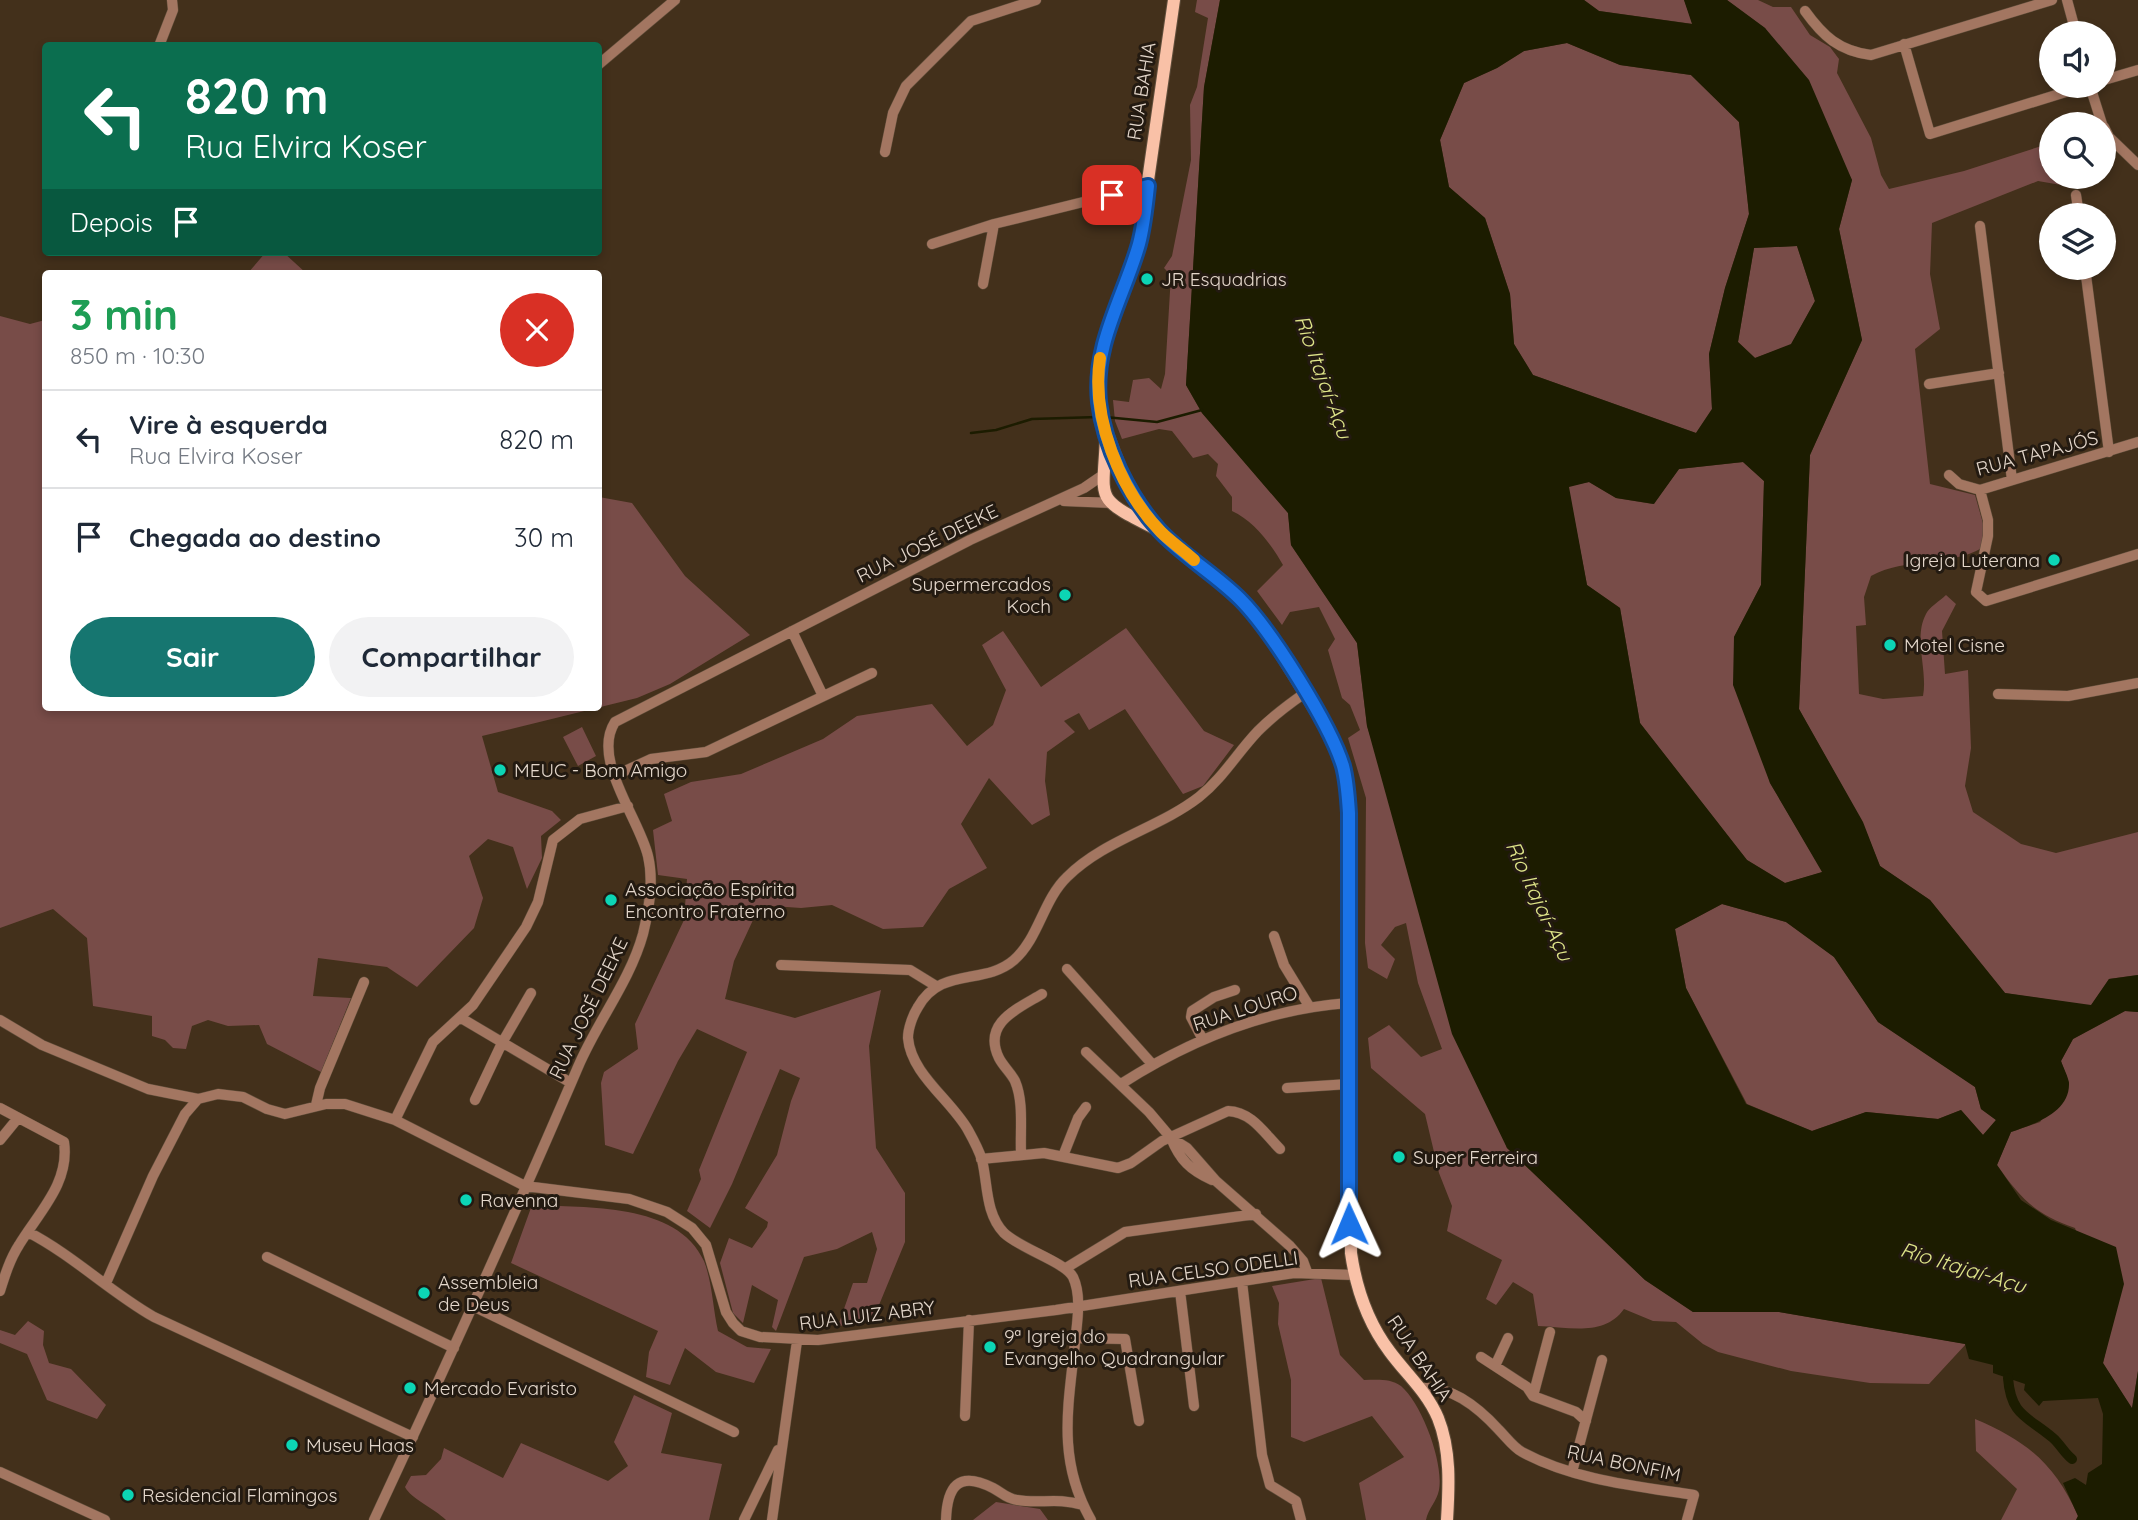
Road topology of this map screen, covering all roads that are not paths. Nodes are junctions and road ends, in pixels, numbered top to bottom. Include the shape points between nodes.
1 (172, 0) edge
2 (675, 0) edge
3 (1036, 0) edge
4 (1174, 0) edge
5 (2052, 0) edge
6 (2067, 0) edge
7 (1805, 11) dead end
8 (2073, 21) edge
9 (161, 42) edge
10 (1904, 44) junction
11 (602, 62) edge
12 (2138, 70) edge
13 (2116, 76) edge
14 (2046, 98) edge
15 (2116, 144) edge
16 (884, 152) dead end
17 (2138, 165) edge
18 (1148, 186) junction
19 (2076, 195) dead end
20 (2077, 203) edge
21 (994, 224) junction
22 (1980, 226) dead end
23 (932, 244) dead end
24 (2087, 280) edge
25 (983, 284) dead end
26 (1998, 373) junction
27 (1929, 384) dead end
28 (1104, 426) junction
29 (2138, 442) edge
30 (2109, 452) junction
31 (1121, 470) junction
32 (1102, 475) junction
33 (1948, 475) dead end
34 (2012, 480) junction
35 (1980, 490) junction
36 (1132, 493) junction
37 (1056, 502) junction
38 (1112, 503) junction
39 (1159, 531) junction
40 (2138, 554) edge
41 (792, 631) junction
42 (872, 673) dead end
43 (2138, 682) edge
44 (1305, 693) junction
45 (1998, 694) dead end
46 (823, 696) junction
47 (614, 776) junction
48 (628, 806) junction
49 (1274, 936) dead end
50 (781, 965) dead end
51 (1068, 969) dead end
52 (365, 982) dead end
53 (936, 986) junction
54 (1235, 990) dead end
55 (531, 993) dead end
56 (1042, 994) dead end
57 (1348, 1003) junction
58 (1309, 1006) junction
59 (461, 1018) junction
60 (0, 1020) edge
61 (1202, 1038) junction
62 (502, 1043) junction
63 (1086, 1052) dead end
64 (1152, 1064) junction
65 (571, 1083) junction
66 (1349, 1083) junction
67 (1121, 1084) junction
68 (1287, 1088) dead end
69 (198, 1099) junction
70 (475, 1100) dead end
71 (316, 1105) junction
72 (1086, 1107) dead end
73 (0, 1108) edge
74 (18, 1118) junction
75 (395, 1120) junction
76 (1171, 1138) junction
77 (0, 1140) edge
78 (1280, 1149) dead end
79 (1021, 1153) junction
80 (1063, 1156) junction
81 (981, 1159) junction
82 (525, 1186) junction
83 (1256, 1214) junction
84 (28, 1233) junction
85 (267, 1256) dead end
86 (1066, 1268) junction
87 (1307, 1272) junction
88 (1354, 1275) junction
89 (1242, 1282) junction
90 (106, 1283) junction
91 (0, 1291) edge
92 (1180, 1291) junction
93 (473, 1306) junction
94 (1078, 1306) junction
95 (969, 1320) junction
96 (1550, 1332) dead end
97 (1075, 1338) junction
98 (1508, 1338) dead end
99 (797, 1341) junction
100 (454, 1348) junction
101 (1481, 1357) dead end
102 (1602, 1360) dead end
103 (1495, 1366) junction
104 (1421, 1388) junction
105 (1533, 1396) junction
106 (1194, 1406) dead end
107 (965, 1416) dead end
108 (1139, 1421) dead end
109 (1586, 1421) junction
110 (734, 1432) dead end
111 (413, 1437) junction
112 (783, 1440) junction
113 (0, 1472) edge
114 (1572, 1472) junction
115 (1083, 1505) junction
116 (105, 1520) edge
117 (374, 1520) edge
118 (744, 1520) edge
119 (772, 1520) edge
120 (946, 1520) edge
121 (1091, 1520) edge
122 (1301, 1520) edge
123 (1447, 1520) edge
124 (1687, 1520) edge

1 - 9 street via 173,10
2 - 11 street
3 - 16 street via 971,21 906,86 893,113
4 - 18 main road, RUA BAHIA
5 - 10 street
6 - 8 street
7 - 10 street via 1821,34 1849,52 1871,55
10 - 14 street via 1930,134
12 - 13 street
15 - 17 street
18 - 21 street
18 - 28 main road, RUA BAHIA via 1139,243 1104,341 1099,369
19 - 20 street
21 - 23 street
21 - 25 street
22 - 26 street
24 - 30 street
26 - 27 street
26 - 34 street
28 - 31 main road, RUA BAHIA
28 - 32 main road, RUA BAHIA
29 - 30 street, RUA TAPAJÓS
30 - 34 street, RUA TAPAJÓS
31 - 32 main road
31 - 36 main road, RUA BAHIA
32 - 37 street, RUA JOSÉ DEEKE
32 - 38 main road, RUA BAHIA via 1102,490
33 - 35 street, RUA TAPAJÓS
34 - 35 street, RUA TAPAJÓS
35 - 40 street via 1988,536 1976,592 1986,601
36 - 38 main road via 1128,500
36 - 39 main road, RUA BAHIA
37 - 38 street, RUA JOSÉ DEEKE
37 - 41 street, RUA JOSÉ DEEKE via 970,540
38 - 39 main road, RUA BAHIA
39 - 44 main road, RUA BAHIA via 1241,600 1266,630
41 - 46 street
41 - 47 street, RUA JOSÉ DEEKE via 615,722 608,744
42 - 46 street
43 - 45 street via 2068,696
44 - 53 street via 1260,729 1197,798 1065,878 1023,951 1011,962
44 - 57 main road, RUA BAHIA via 1333,740 1348,790
46 - 47 street via 706,751 650,759
47 - 48 street, RUA JOSÉ DEEKE
48 - 59 street via 580,819 553,840 534,913
48 - 65 street, RUA JOSÉ DEEKE via 648,855 647,916 634,959
49 - 58 street via 1284,965
50 - 53 street via 909,970
51 - 64 street
52 - 71 street
53 - 81 street via 914,1014 908,1039 914,1059 967,1128
54 - 61 street via 1192,1011
55 - 62 street
56 - 79 street via 1006,1016 994,1038 1019,1096
57 - 58 street, RUA LOURO
57 - 66 main road, RUA BAHIA
58 - 61 street, RUA LOURO
59 - 62 street
59 - 75 street via 433,1042
60 - 69 street, RUA LUIZ ABRY via 43,1045 148,1088
61 - 64 street, RUA LOURO
62 - 65 street
62 - 70 street
63 - 67 street
64 - 67 street, RUA LOURO
65 - 82 street, RUA JOSÉ DEEKE
66 - 68 street
66 - 88 main road, RUA BAHIA via 1349,1224
67 - 76 street
69 - 71 street, RUA LUIZ ABRY via 231,1094 285,1114
69 - 90 street via 185,1114 153,1176
71 - 75 street, RUA LUIZ ABRY via 345,1104
72 - 80 street
73 - 74 street
74 - 77 street
74 - 84 street via 64,1142 66,1158 60,1180
75 - 82 street, RUA LUIZ ABRY
76 - 78 street via 1228,1111 1240,1112
76 - 80 street via 1118,1168
76 - 83 street
79 - 80 street
79 - 81 street
81 - 86 street via 989,1202 1002,1230 1035,1255
82 - 93 street, RUA JOSÉ DEEKE
82 - 99 street, RUA LUIZ ABRY via 629,1199 667,1212 692,1228 706,1245 726,1312 741,1331
83 - 86 street via 1125,1232
83 - 87 street via 1290,1246
84 - 90 street
84 - 91 street
85 - 100 street
86 - 94 street via 1073,1277
87 - 88 street, RUA CELSO ODELLI
87 - 89 street, RUA CELSO ODELLI
88 - 104 main road, RUA BAHIA via 1377,1333
89 - 92 street, RUA CELSO ODELLI
89 - 122 street via 1262,1455 1270,1485 1296,1501
90 - 111 street via 155,1317
92 - 94 street, RUA CELSO ODELLI
92 - 106 street
93 - 100 street, RUA JOSÉ DEEKE
93 - 110 street
94 - 95 street, RUA LUIZ ABRY
94 - 97 street
95 - 99 street, RUA LUIZ ABRY
95 - 107 street
96 - 105 street
97 - 108 street via 1125,1339
97 - 115 street via 1069,1466
98 - 103 street
99 - 112 street
100 - 111 street, RUA JOSÉ DEEKE
101 - 103 street
102 - 109 street
103 - 105 street
104 - 114 street, RUA BONFIM via 1433,1387 1465,1399 1519,1451
104 - 123 main road, RUA BAHIA via 1443,1435 1449,1480
105 - 109 street via 1576,1412
109 - 114 street
111 - 117 street, RUA JOSÉ DEEKE
112 - 118 street
112 - 119 street
113 - 116 street
114 - 124 street, RUA BONFIM via 1694,1495
115 - 120 street via 1063,1499 1015,1500 995,1488 958,1483 947,1498
115 - 121 street

